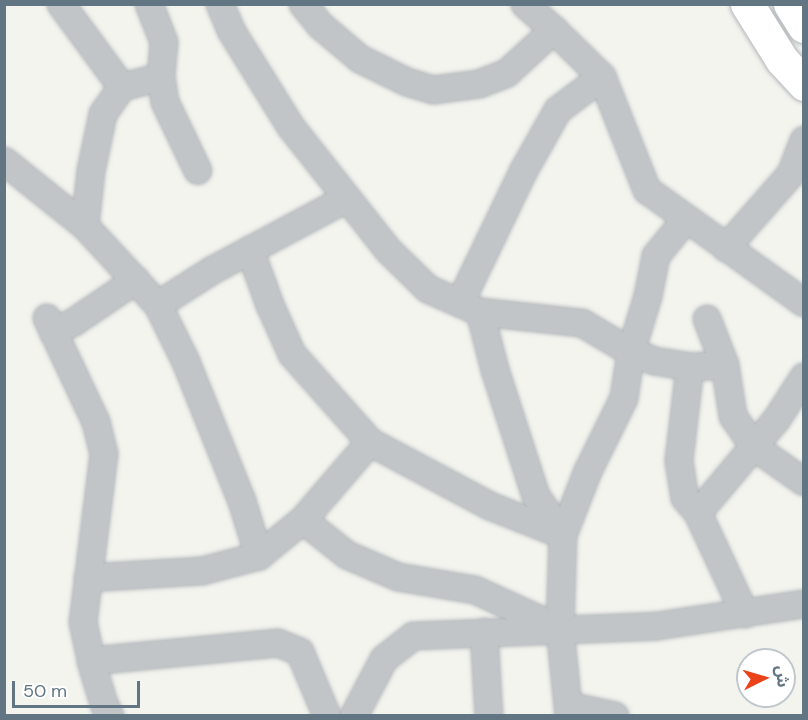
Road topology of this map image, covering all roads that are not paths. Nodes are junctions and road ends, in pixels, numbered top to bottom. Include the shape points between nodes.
1 (61, 4) edge
2 (149, 4) edge
3 (220, 4) edge
4 (303, 4) edge
5 (525, 4) edge
6 (747, 4) edge
7 (790, 4) edge
8 (804, 26) edge
9 (555, 30) junction
10 (161, 77) junction
11 (602, 77) junction
12 (804, 84) edge
13 (122, 87) junction
14 (804, 140) edge
15 (4, 161) edge
16 (198, 171) dead end
17 (346, 199) junction
18 (686, 219) junction
19 (85, 226) junction
20 (726, 248) junction
21 (250, 250) junction
22 (136, 280) junction
23 (804, 303) edge
24 (158, 306) junction
25 (470, 308) junction
26 (706, 319) dead end
27 (631, 352) junction
28 (725, 365) junction
29 (690, 367) junction
30 (804, 377) edge
31 (370, 442) junction
32 (753, 446) junction
33 (804, 482) edge
34 (698, 513) junction
35 (303, 520) junction
36 (563, 535) junction
37 (259, 556) junction
38 (88, 578) junction
39 (804, 604) edge
40 (745, 614) junction
41 (560, 629) junction
42 (484, 632) junction
43 (91, 662) junction
44 (569, 711) edge
45 (110, 716) edge
46 (327, 716) edge
47 (354, 716) edge
48 (489, 716) edge
49 (615, 716) edge

1 - 13 street
2 - 10 street via 164,42
3 - 17 street via 256,74
4 - 9 street via 321,26 360,59 433,90 479,84 507,73
5 - 9 street
6 - 12 main road via 782,60
7 - 8 main road
9 - 11 street
10 - 13 street
10 - 16 street via 165,102
11 - 18 street via 646,190
11 - 25 street via 558,110 523,172
13 - 19 street via 103,114
14 - 20 street via 791,174
15 - 19 street
17 - 21 street
17 - 25 street via 387,250 428,289
18 - 20 street
18 - 27 street via 656,256
19 - 22 street
20 - 23 street
21 - 24 street
21 - 31 street via 292,354
22 - 24 street
22 - 38 street via 74,322 50,325 96,422 104,454
24 - 37 street via 186,362 242,501
25 - 27 street via 582,323
25 - 36 street via 495,370 536,496
26 - 28 street
27 - 29 street via 654,361
27 - 36 street via 624,398 588,471
28 - 29 street
28 - 32 street via 733,416
29 - 34 street via 679,461 685,498
30 - 32 street via 777,419
31 - 35 street
31 - 36 street via 490,506
32 - 33 street
32 - 34 street
34 - 40 street
35 - 37 street
35 - 41 street via 347,555 398,577 475,590
36 - 41 street
37 - 38 street via 202,572
38 - 43 street via 83,622
39 - 40 street
40 - 41 street via 657,626
41 - 42 street
41 - 44 street
42 - 47 street via 413,636 384,659
42 - 48 street
43 - 45 street
43 - 46 street via 278,643 300,652
44 - 49 street

